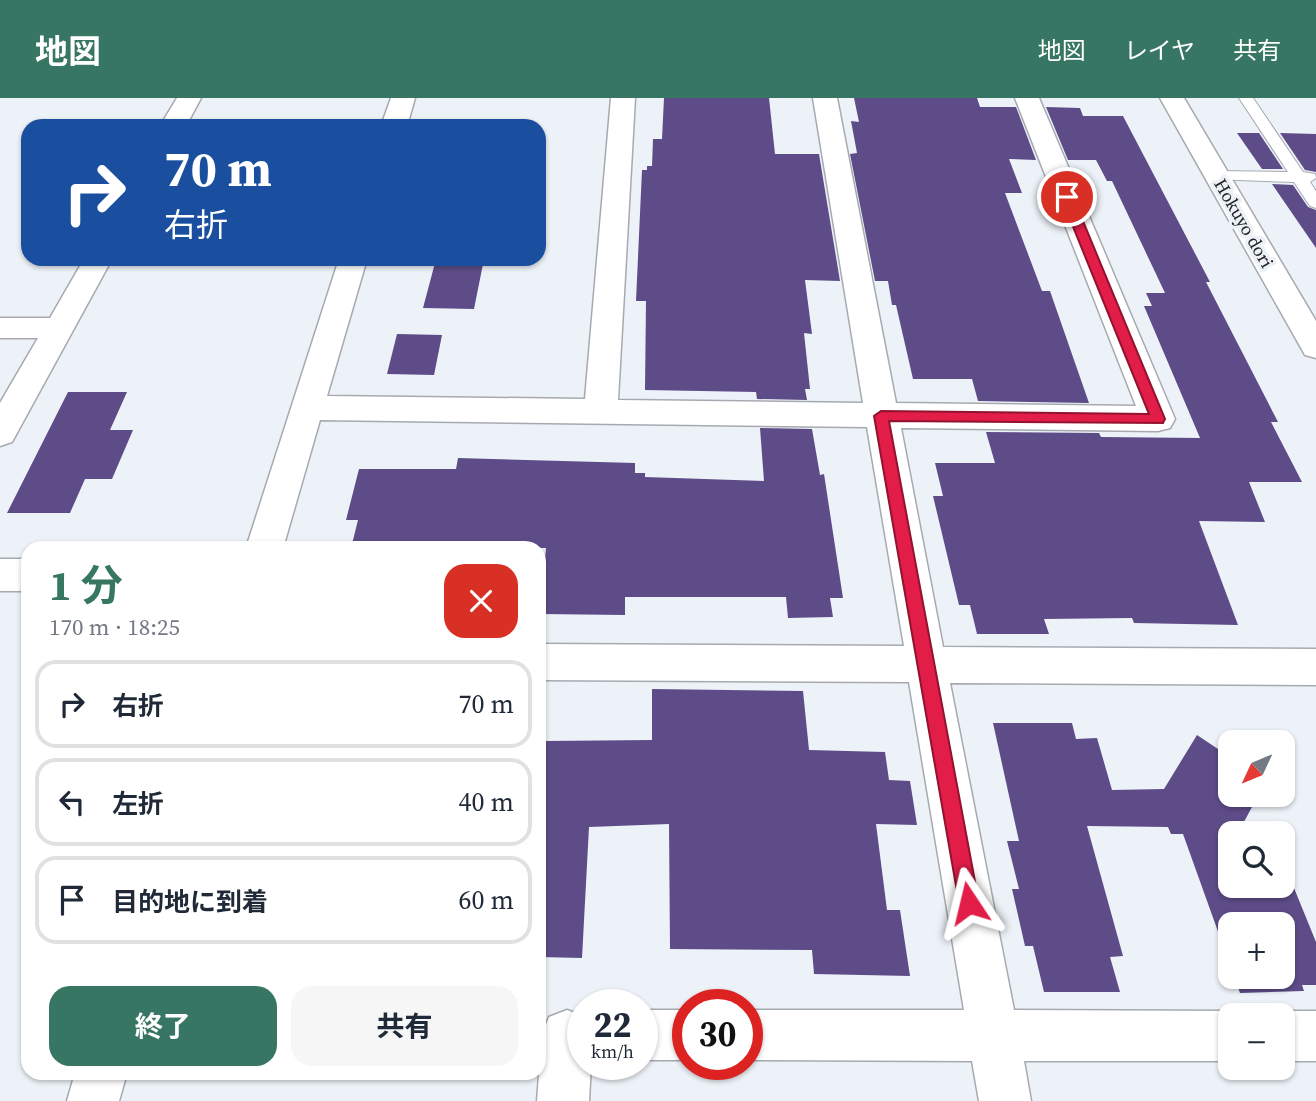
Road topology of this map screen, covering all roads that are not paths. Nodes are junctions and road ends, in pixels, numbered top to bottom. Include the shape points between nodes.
1 (189, 98) edge
2 (403, 98) edge
3 (623, 98) edge
4 (825, 98) edge
5 (1027, 98) edge
6 (1172, 98) edge
7 (1246, 98) edge
8 (177, 119) edge
9 (396, 119) edge
10 (1217, 176) junction
11 (1298, 177) junction
12 (1316, 177) edge
13 (1316, 203) edge
14 (94, 266) edge
15 (351, 266) edge
16 (0, 328) edge
17 (59, 328) junction
18 (1316, 347) edge
19 (307, 408) junction
20 (601, 412) junction
21 (881, 416) junction
22 (0, 433) edge
23 (266, 541) edge
24 (0, 575) edge
25 (21, 575) edge
26 (546, 662) edge
27 (926, 665) junction
28 (1316, 667) edge
29 (563, 1035) edge
30 (763, 1035) edge
31 (993, 1035) junction
32 (1218, 1036) edge
33 (1295, 1036) edge
34 (1316, 1036) edge
35 (99, 1080) edge
36 (93, 1101) edge
37 (563, 1101) edge
38 (1005, 1101) edge

1 - 8 street
2 - 9 street
3 - 20 street
4 - 21 street
5 - 21 street via 1158,419
6 - 10 street, Hokuyo dori
7 - 11 lane
10 - 11 lane
10 - 18 street, Hokuyo dori
11 - 12 lane
11 - 13 lane
14 - 17 street
15 - 19 street
16 - 17 street
17 - 22 street
19 - 20 street
19 - 23 street
20 - 21 street
21 - 27 street
24 - 25 street
26 - 27 street
27 - 28 street
27 - 31 street
29 - 37 street
30 - 31 street
31 - 32 street
31 - 38 street
33 - 34 street
35 - 36 street

